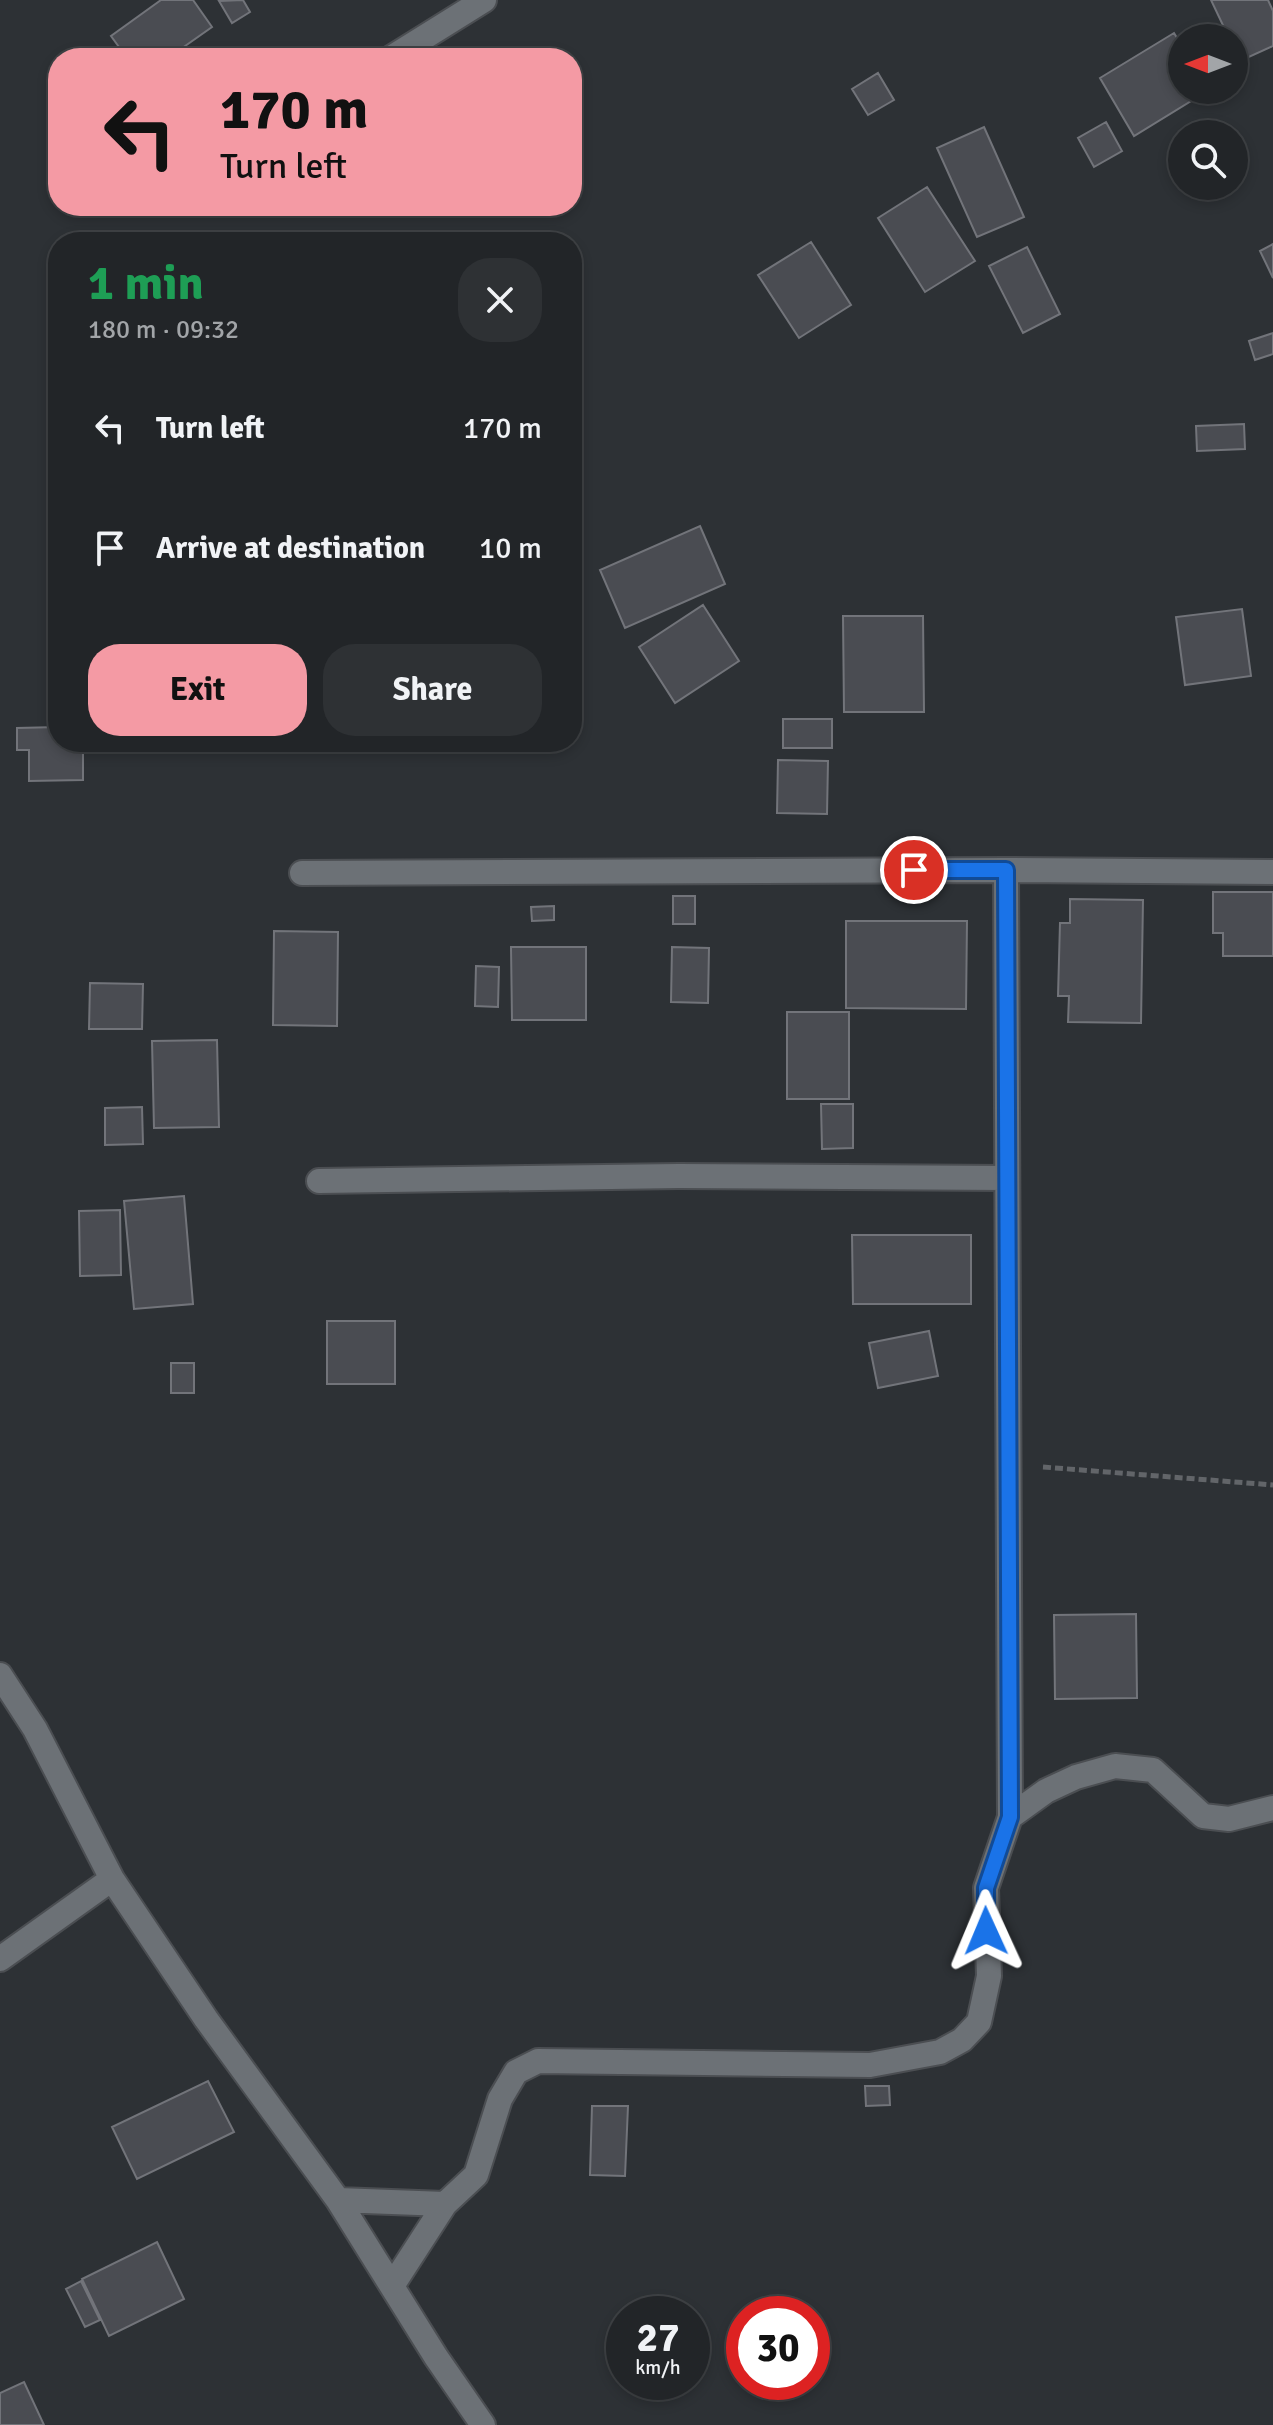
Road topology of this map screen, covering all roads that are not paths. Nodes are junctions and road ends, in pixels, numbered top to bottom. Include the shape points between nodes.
1 (484, 0) edge
2 (407, 48) edge
3 (1006, 870) junction
4 (1273, 872) edge
5 (302, 873) dead end
6 (1007, 1178) junction
7 (319, 1181) dead end
8 (0, 1675) edge
9 (1273, 1808) edge
10 (1010, 1817) junction
11 (112, 1879) junction
12 (0, 1959) edge
13 (338, 2200) junction
14 (445, 2204) junction
15 (392, 2286) junction
16 (483, 2425) edge

1 - 2 street
3 - 4 street
3 - 5 street
3 - 6 street
6 - 7 street
6 - 10 street
8 - 11 street via 35,1729
9 - 10 street via 1229,1819 1203,1816 1153,1770 1115,1766 1046,1791
10 - 14 street via 986,1888 985,1998 979,2022 962,2040 940,2052 870,2065 538,2061 516,2072 500,2099 476,2175
11 - 12 street
11 - 13 street
13 - 14 street
13 - 15 street
14 - 15 street
15 - 16 street

